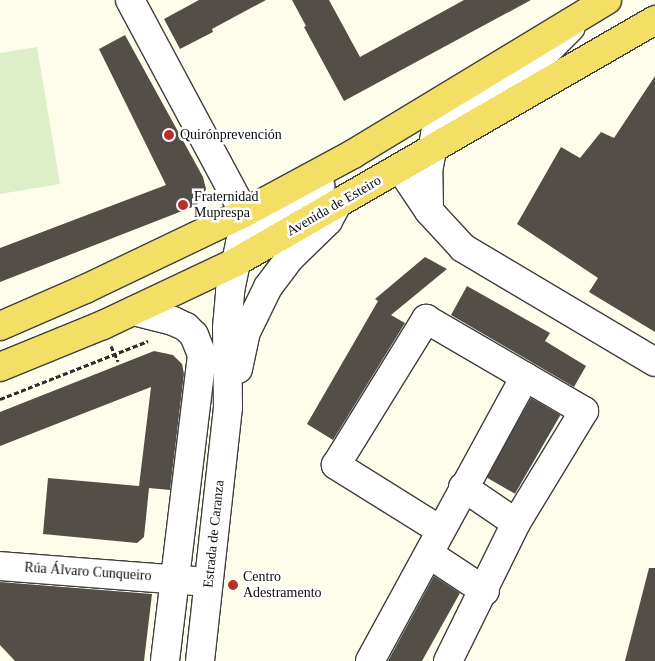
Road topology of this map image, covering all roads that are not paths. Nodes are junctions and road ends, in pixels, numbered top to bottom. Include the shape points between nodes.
1 (130, 0) edge
2 (607, 0) edge
3 (577, 18) junction
4 (655, 20) edge
5 (432, 148) junction
6 (353, 154) junction
7 (400, 168) junction
8 (336, 206) junction
9 (429, 211) junction
10 (244, 214) junction
11 (236, 262) junction
12 (133, 311) junction
13 (0, 326) edge
14 (655, 362) edge
15 (0, 367) edge
16 (525, 377) junction
17 (227, 418) junction
18 (194, 425) junction
19 (463, 487) junction
20 (516, 523) junction
21 (440, 530) junction
22 (429, 554) junction
23 (0, 566) edge
24 (176, 579) junction
25 (209, 582) junction
26 (485, 590) junction
27 (165, 661) edge
28 (200, 661) edge
29 (370, 661) edge
30 (448, 661) edge

1 - 10 street
2 - 3 main road
3 - 5 street via 567,33 541,57 442,120 434,134
3 - 6 main road
4 - 5 main road, Avenida de Esteiro
5 - 7 main road, Avenida de Esteiro
5 - 9 street via 428,172
6 - 10 main road
6 - 11 street via 343,168 324,184 245,233
7 - 8 main road, Avenida de Esteiro
7 - 9 street
8 - 11 main road, Avenida de Esteiro
8 - 17 street via 328,221 290,258 268,287 246,332
9 - 14 street via 463,248
10 - 13 main road
11 - 12 main road, Avenida de Esteiro
11 - 17 street via 228,312
12 - 15 main road, Avenida de Esteiro
12 - 18 street via 186,327 200,346 202,355
16 - 19 street
16 - 20 street via 584,412
16 - 21 street via 426,319 336,465
17 - 18 street
17 - 25 street, Estrada de Caranza
18 - 24 street
19 - 20 street
19 - 21 street
20 - 26 street
21 - 22 street
22 - 26 street
22 - 29 street
23 - 24 street, Rúa Álvaro Cunqueiro
24 - 25 street, Rúa Álvaro Cunqueiro
24 - 27 street
25 - 28 street, Estrada de Caranza
26 - 30 street

